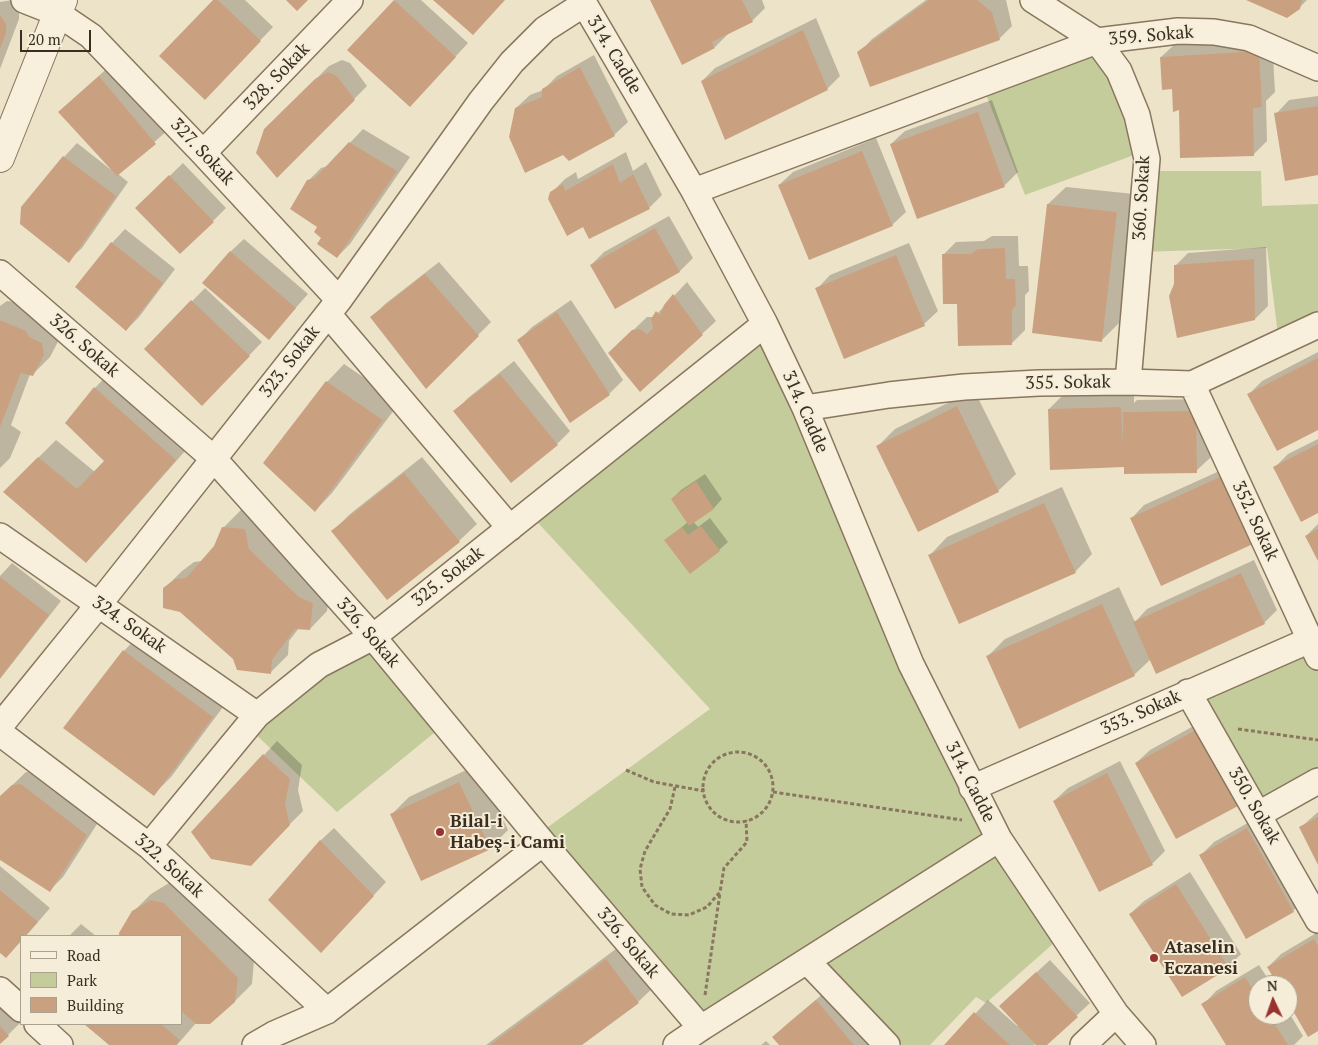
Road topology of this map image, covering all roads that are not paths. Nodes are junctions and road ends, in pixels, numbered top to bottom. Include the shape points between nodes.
1 (24, 0) edge
2 (350, 0) edge
3 (1033, 0) edge
4 (583, 2) edge
5 (60, 7) edge
6 (1097, 41) junction
7 (1318, 68) edge
8 (203, 153) junction
9 (0, 158) edge
10 (694, 191) junction
11 (0, 273) edge
12 (333, 307) junction
13 (765, 324) junction
14 (1318, 325) edge
15 (1128, 382) junction
16 (1192, 384) junction
17 (805, 408) junction
18 (214, 459) junction
19 (510, 528) junction
20 (0, 536) edge
21 (99, 604) junction
22 (373, 637) junction
23 (1314, 649) edge
24 (1188, 692) junction
25 (257, 715) junction
26 (0, 726) edge
27 (0, 733) edge
28 (1318, 781) edge
29 (972, 788) junction
30 (1259, 814) junction
31 (995, 832) junction
32 (543, 843) junction
33 (149, 846) junction
34 (1318, 920) edge
35 (807, 961) junction
36 (0, 990) edge
37 (20, 1008) edge
38 (327, 1011) junction
39 (1116, 1014) junction
40 (38, 1025) edge
41 (700, 1028) junction
42 (60, 1045) edge
43 (255, 1045) edge
44 (676, 1045) edge
45 (888, 1045) edge
46 (1083, 1045) edge
47 (1143, 1045) edge

1 - 5 street, 327. Sokak
2 - 8 street, 328. Sokak
3 - 6 street, 360. Sokak
4 - 10 street, 314. Cadde
4 - 12 street, 323. Sokak via 545,29 480,101
5 - 8 street, 327. Sokak
5 - 9 street
6 - 7 street, 359. Sokak via 1178,31 1214,32 1249,38
6 - 10 street, 359. Sokak
6 - 15 street, 360. Sokak via 1119,72 1137,115 1147,159
8 - 12 street, 327. Sokak
10 - 13 street, 314. Cadde
11 - 18 street, 326. Sokak
12 - 18 street, 323. Sokak
12 - 19 street, 327. Sokak
13 - 17 street, 314. Cadde
13 - 19 street, 325. Sokak
14 - 16 street, 355. Sokak
15 - 16 street, 355. Sokak
15 - 17 street, 355. Sokak via 964,387
16 - 23 street, 352. Sokak
17 - 29 street, 314. Cadde via 911,664
18 - 21 street, 323. Sokak
18 - 22 street, 326. Sokak
19 - 22 street, 325. Sokak
20 - 21 street, 324. Sokak
21 - 25 street, 324. Sokak
21 - 26 street, 323. Sokak
22 - 25 street, 325. Sokak via 320,665
22 - 32 street, 326. Sokak
23 - 24 street, 353. Sokak
24 - 29 street, 353. Sokak
24 - 30 street, 350. Sokak
25 - 33 street, 325. Sokak
27 - 33 street, 322. Sokak
28 - 30 street
29 - 31 street, 314. Cadde
30 - 34 street, 350. Sokak
31 - 35 street, 314. Cadde
31 - 39 street, 314. Cadde
32 - 38 street
32 - 41 street, 326. Sokak
33 - 38 street, 322. Sokak
35 - 41 street, 314. Cadde
35 - 45 street
36 - 37 street
38 - 43 street
39 - 46 street
39 - 47 street, 314. Cadde
40 - 42 street
41 - 44 street, 314. Cadde

